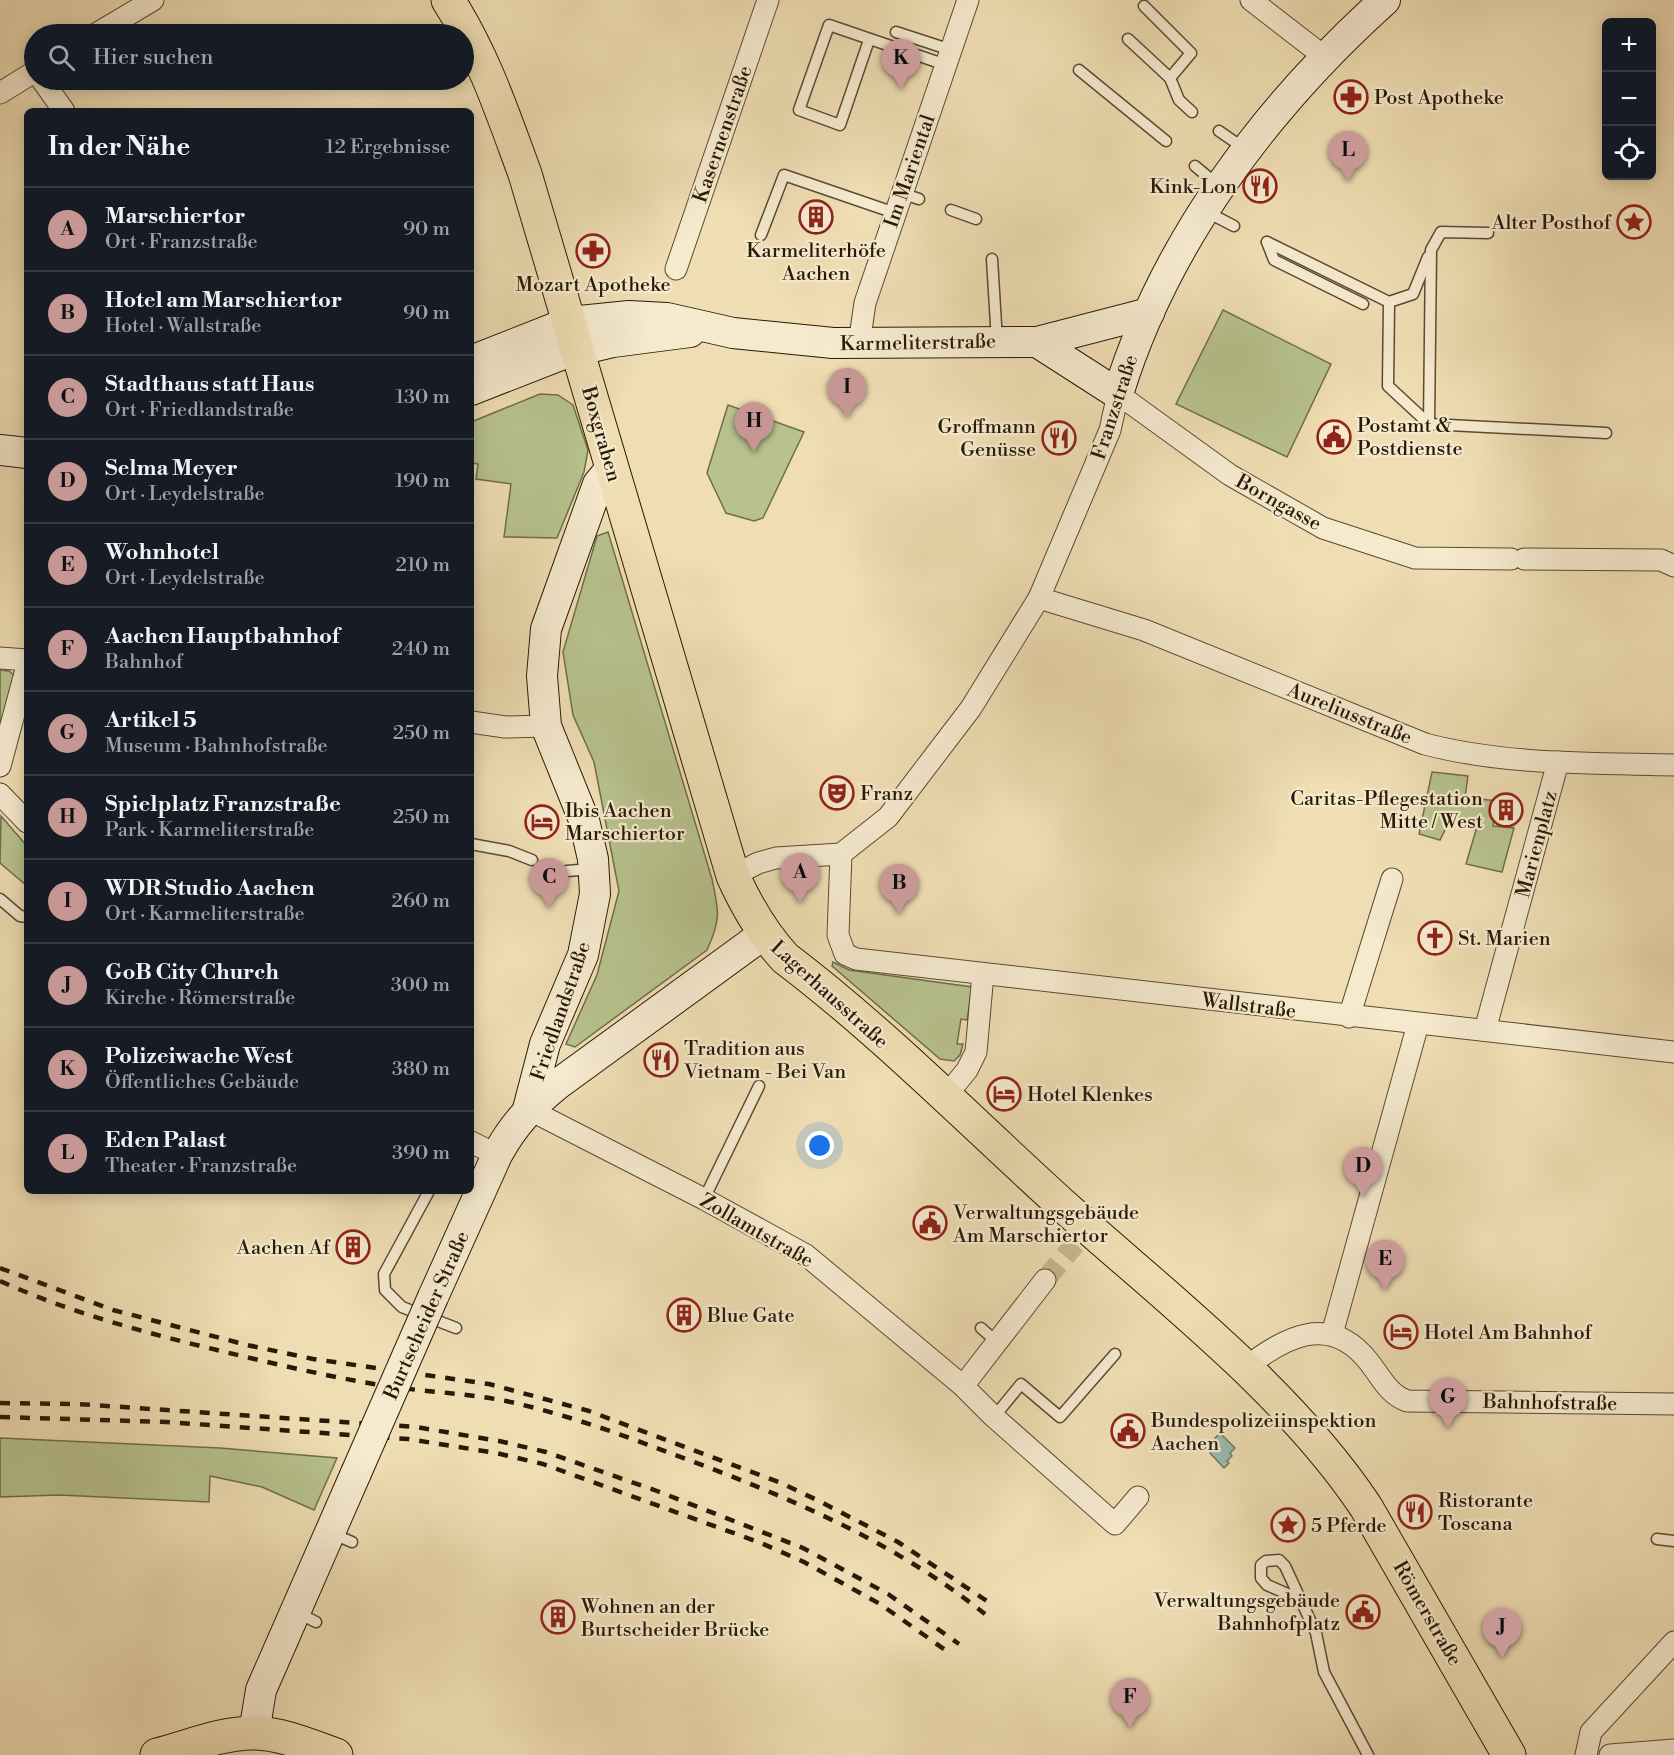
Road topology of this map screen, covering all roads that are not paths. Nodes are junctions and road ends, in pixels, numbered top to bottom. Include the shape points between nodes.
1 (153, 0) edge
2 (448, 0) edge
3 (768, 0) edge
4 (968, 0) edge
5 (1251, 0) edge
6 (1385, 0) edge
7 (1144, 6) dead end
8 (113, 24) edge
9 (462, 24) edge
10 (896, 32) dead end
11 (1128, 39) dead end
12 (869, 40) junction
13 (474, 46) edge
14 (948, 58) junction
15 (1326, 58) junction
16 (1079, 70) dead end
17 (24, 78) edge
18 (1170, 78) junction
19 (49, 90) edge
20 (0, 93) edge
21 (62, 108) edge
22 (1192, 112) dead end
23 (1219, 131) dead end
24 (1166, 141) dead end
25 (1245, 149) junction
26 (1195, 166) dead end
27 (1212, 199) junction
28 (951, 210) dead end
29 (895, 213) junction
30 (976, 219) dead end
31 (1234, 226) dead end
32 (1488, 233) dead end
33 (761, 236) dead end
34 (1431, 250) junction
35 (1293, 254) junction
36 (992, 259) dead end
37 (1287, 267) junction
38 (676, 268) dead end
39 (1389, 302) junction
40 (1363, 304) dead end
41 (1149, 313) junction
42 (574, 336) junction
43 (997, 341) junction
44 (1037, 342) junction
45 (859, 344) junction
46 (474, 360) edge
47 (474, 388) edge
48 (1118, 394) junction
49 (1429, 424) junction
50 (1606, 434) dead end
51 (0, 450) edge
52 (24, 453) edge
53 (612, 467) junction
54 (1674, 566) edge
55 (1039, 598) junction
56 (0, 658) edge
57 (24, 660) edge
58 (24, 677) edge
59 (474, 722) edge
60 (546, 726) junction
61 (1558, 762) junction
62 (1674, 765) edge
63 (0, 766) edge
64 (0, 794) edge
65 (24, 819) edge
66 (474, 845) edge
67 (842, 854) junction
68 (532, 860) dead end
69 (733, 876) junction
70 (1392, 879) dead end
71 (0, 899) edge
72 (24, 917) edge
73 (764, 934) junction
74 (983, 974) junction
75 (1349, 1017) junction
76 (1418, 1024) junction
77 (1485, 1030) junction
78 (1674, 1052) edge
79 (759, 1086) dead end
80 (945, 1097) junction
81 (528, 1109) junction
82 (484, 1148) edge
83 (474, 1177) edge
84 (427, 1194) edge
85 (468, 1194) edge
86 (705, 1199) junction
87 (1045, 1280) tunnel mouth
88 (456, 1328) dead end
89 (981, 1328) dead end
90 (1332, 1334) junction
91 (998, 1343) junction
92 (1115, 1354) dead end
93 (1244, 1369) junction
94 (963, 1386) junction
95 (1674, 1404) edge
96 (998, 1421) junction
97 (1138, 1497) dead end
98 (1657, 1539) dead end
99 (1674, 1541) edge
100 (1299, 1599) dead end
101 (1674, 1641) edge
102 (257, 1744) edge
103 (1674, 1750) edge
104 (157, 1755) edge
105 (336, 1755) edge
106 (1368, 1755) edge
107 (1509, 1755) edge
108 (1586, 1755) edge
109 (1610, 1755) edge

1 - 8 street
2 - 9 main road, Boxgraben
3 - 38 street, Kasernenstraße
4 - 14 street, Im Mariental
5 - 15 street
6 - 15 main road, Franzstraße
7 - 18 lane via 1191,53
10 - 14 lane
11 - 18 lane
12 - 12 lane via 829,25 799,110 840,125
12 - 14 lane
13 - 42 main road, Boxgraben via 496,93 528,183
14 - 29 street, Im Mariental via 910,196
15 - 25 main road, Franzstraße
16 - 24 lane
17 - 20 street
18 - 22 lane via 1179,100
19 - 21 street
23 - 25 lane
25 - 27 main road, Franzstraße
26 - 27 lane
27 - 31 lane
27 - 41 main road, Franzstraße
28 - 30 lane
29 - 33 lane via 784,175
29 - 45 street, Im Mariental via 865,303
32 - 34 lane via 1441,232
34 - 39 lane via 1413,294
34 - 49 lane
35 - 37 lane
35 - 37 lane via 1267,242 1274,260
35 - 39 lane
36 - 43 lane
37 - 40 lane
39 - 49 lane via 1388,386
41 - 44 main road, Karmeliterstraße
41 - 48 main road, Franzstraße via 1132,348
42 - 45 main road, Karmeliterstraße via 629,315 667,318 705,329
42 - 46 main road
42 - 47 main road
42 - 53 main road, Boxgraben
43 - 44 main road, Karmeliterstraße
43 - 45 main road, Karmeliterstraße
44 - 48 main road
48 - 54 street, Borngasse via 1230,475 1323,528 1415,558 1599,558 1661,561
48 - 55 street, Franzstraße via 1110,430
49 - 50 lane
51 - 52 main road
53 - 60 main road, Friedlandstraße via 597,484 546,629 542,676
53 - 69 main road, Boxgraben
55 - 61 street, Aureliusstraße via 1144,630 1425,744 1469,753
55 - 67 street, Franzstraße via 971,708 888,817
56 - 57 street
58 - 63 street
59 - 60 street via 505,727
60 - 81 main road, Friedlandstraße via 584,820 580,870 595,894 583,955 545,1044
61 - 62 street, Aureliusstraße
61 - 77 street, Marienplatz
64 - 65 street
66 - 68 lane
67 - 69 street via 776,858
67 - 74 street, Wallstraße via 838,935 845,954 856,959
69 - 73 main road, Lagerhausstraße
70 - 75 street
71 - 72 lane
73 - 80 main road, Lagerhausstraße via 785,958
73 - 81 main road, Burtscheider Straße
74 - 75 street, Wallstraße
74 - 80 street via 976,1052
75 - 76 street, Wallstraße
76 - 77 street, Wallstraße
76 - 90 street
77 - 78 street, Wallstraße
79 - 86 lane
80 - 93 main road, Lagerhausstraße via 1082,1236
81 - 82 main road, Burtscheider Straße via 509,1132
81 - 86 street, Zollamtstraße
82 - 83 main road, Burtscheider Straße, bridge
84 - 88 lane via 384,1274 385,1290 402,1307
85 - 102 main road, Burtscheider Straße, bridge via 433,1298 356,1473 341,1537 305,1617 261,1690
86 - 94 street, Zollamtstraße via 806,1255
87 - 91 street
89 - 91 lane
90 - 93 street via 1302,1335 1284,1341
90 - 95 street, Bahnhofstraße via 1350,1342 1396,1397 1407,1401
91 - 94 street
92 - 96 lane via 1060,1417 1022,1384
93 - 107 main road, Römerstraße via 1343,1474 1372,1517
94 - 96 street, Zollamtstraße
96 - 97 street, Zollamtstraße via 1115,1524
98 - 99 lane
100 - 106 lane via 1316,1633 1324,1672
101 - 108 street via 1591,1732
102 - 104 main road via 217,1739
102 - 105 main road via 292,1740
103 - 109 street

